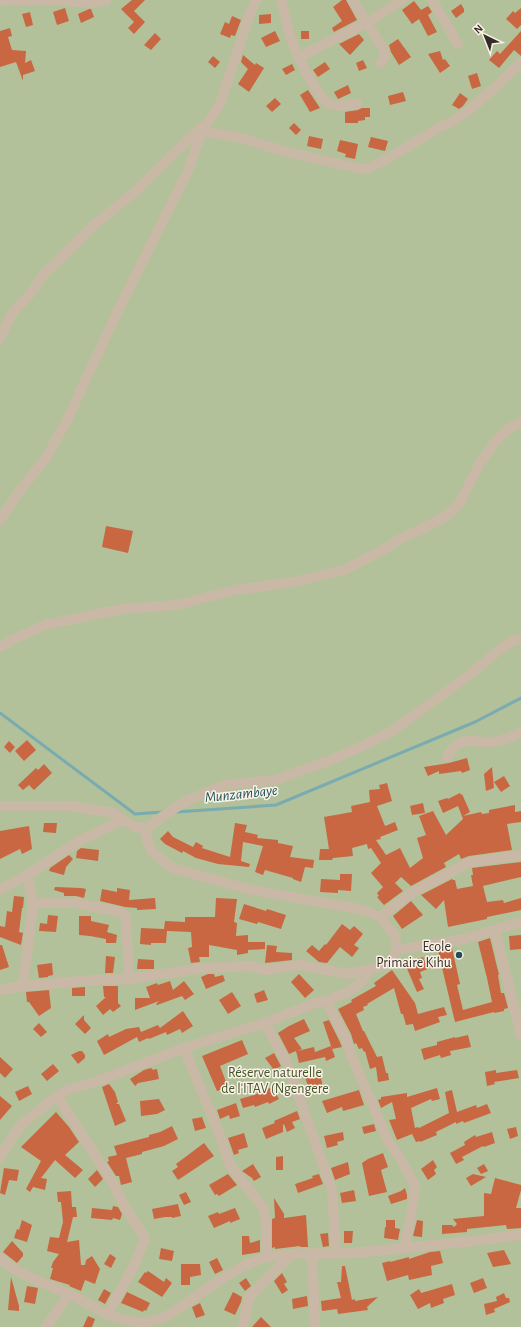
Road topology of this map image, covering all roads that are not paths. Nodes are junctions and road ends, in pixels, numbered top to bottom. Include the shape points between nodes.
1 (106, 0) edge
2 (256, 0) edge
3 (280, 0) edge
4 (352, 0) edge
5 (402, 0) edge
6 (432, 0) edge
7 (0, 1) edge
8 (368, 22) junction
9 (458, 44) dead end
10 (299, 57) junction
11 (521, 62) edge
12 (381, 63) dead end
13 (220, 104) junction
14 (357, 104) dead end
15 (202, 130) junction
16 (0, 339) edge
17 (521, 422) edge
18 (0, 520) edge
19 (521, 639) edge
20 (0, 647) edge
21 (521, 732) edge
22 (447, 757) dead end
23 (0, 806) edge
24 (123, 820) junction
25 (146, 829) junction
26 (521, 855) edge
27 (27, 875) junction
28 (0, 890) edge
29 (33, 903) junction
30 (380, 917) junction
31 (521, 922) edge
32 (495, 930) junction
33 (397, 950) junction
34 (372, 969) junction
35 (128, 979) junction
36 (23, 986) junction
37 (0, 990) edge
38 (326, 1000) junction
39 (265, 1023) junction
40 (521, 1035) edge
41 (184, 1048) junction
42 (57, 1096) junction
43 (0, 1158) edge
44 (521, 1235) edge
45 (404, 1249) junction
46 (312, 1253) junction
47 (292, 1254) junction
48 (336, 1254) junction
49 (266, 1257) junction
50 (0, 1258) edge
51 (69, 1294) junction
52 (107, 1314) junction
53 (46, 1327) edge
54 (243, 1327) edge
55 (314, 1327) edge

1 - 7 street via 93,3 53,0
2 - 13 street
3 - 10 street
4 - 8 street
5 - 8 street
6 - 9 street
8 - 10 street
8 - 12 street via 383,48 385,55
10 - 14 street via 320,96 326,102 340,106
11 - 15 street via 469,110 452,122 366,169 312,159 242,138
13 - 15 street
13 - 16 street via 195,134 44,274 11,315
15 - 18 street via 187,173 67,420 46,458
17 - 20 street via 511,426 495,442 480,463 460,503 445,517 344,570 293,582 235,590 177,605 122,609 45,625
19 - 25 street via 514,640 499,650 392,731 367,744 275,780 225,785 186,801
21 - 22 street via 492,742 461,742
23 - 24 street via 71,806 114,813
24 - 25 street via 134,827
24 - 27 street via 81,840
25 - 30 street via 152,852 173,868 247,889 364,910
26 - 30 street via 470,862 413,892
27 - 28 street
27 - 29 street
29 - 35 street via 76,903 125,915
29 - 36 street
30 - 33 street via 395,936
31 - 32 street
32 - 33 street via 464,939
32 - 40 street
33 - 34 street via 388,964
34 - 35 street via 348,974 301,965 265,970 250,966 203,968
34 - 38 street via 348,992
35 - 36 street
36 - 37 street
38 - 39 street
38 - 45 street via 345,1037 388,1141 415,1186
39 - 41 street
39 - 48 street via 287,1064 332,1190
41 - 42 street via 98,1081 67,1090
41 - 49 street via 230,1165 264,1209
42 - 43 street via 22,1124
42 - 52 street via 145,1238 135,1264
44 - 45 street
45 - 48 street
46 - 47 street
46 - 48 street
46 - 55 street
47 - 49 street
47 - 54 street via 249,1297
49 - 52 street via 234,1272 163,1319 133,1322
50 - 51 street via 32,1280
51 - 52 street
51 - 53 street

